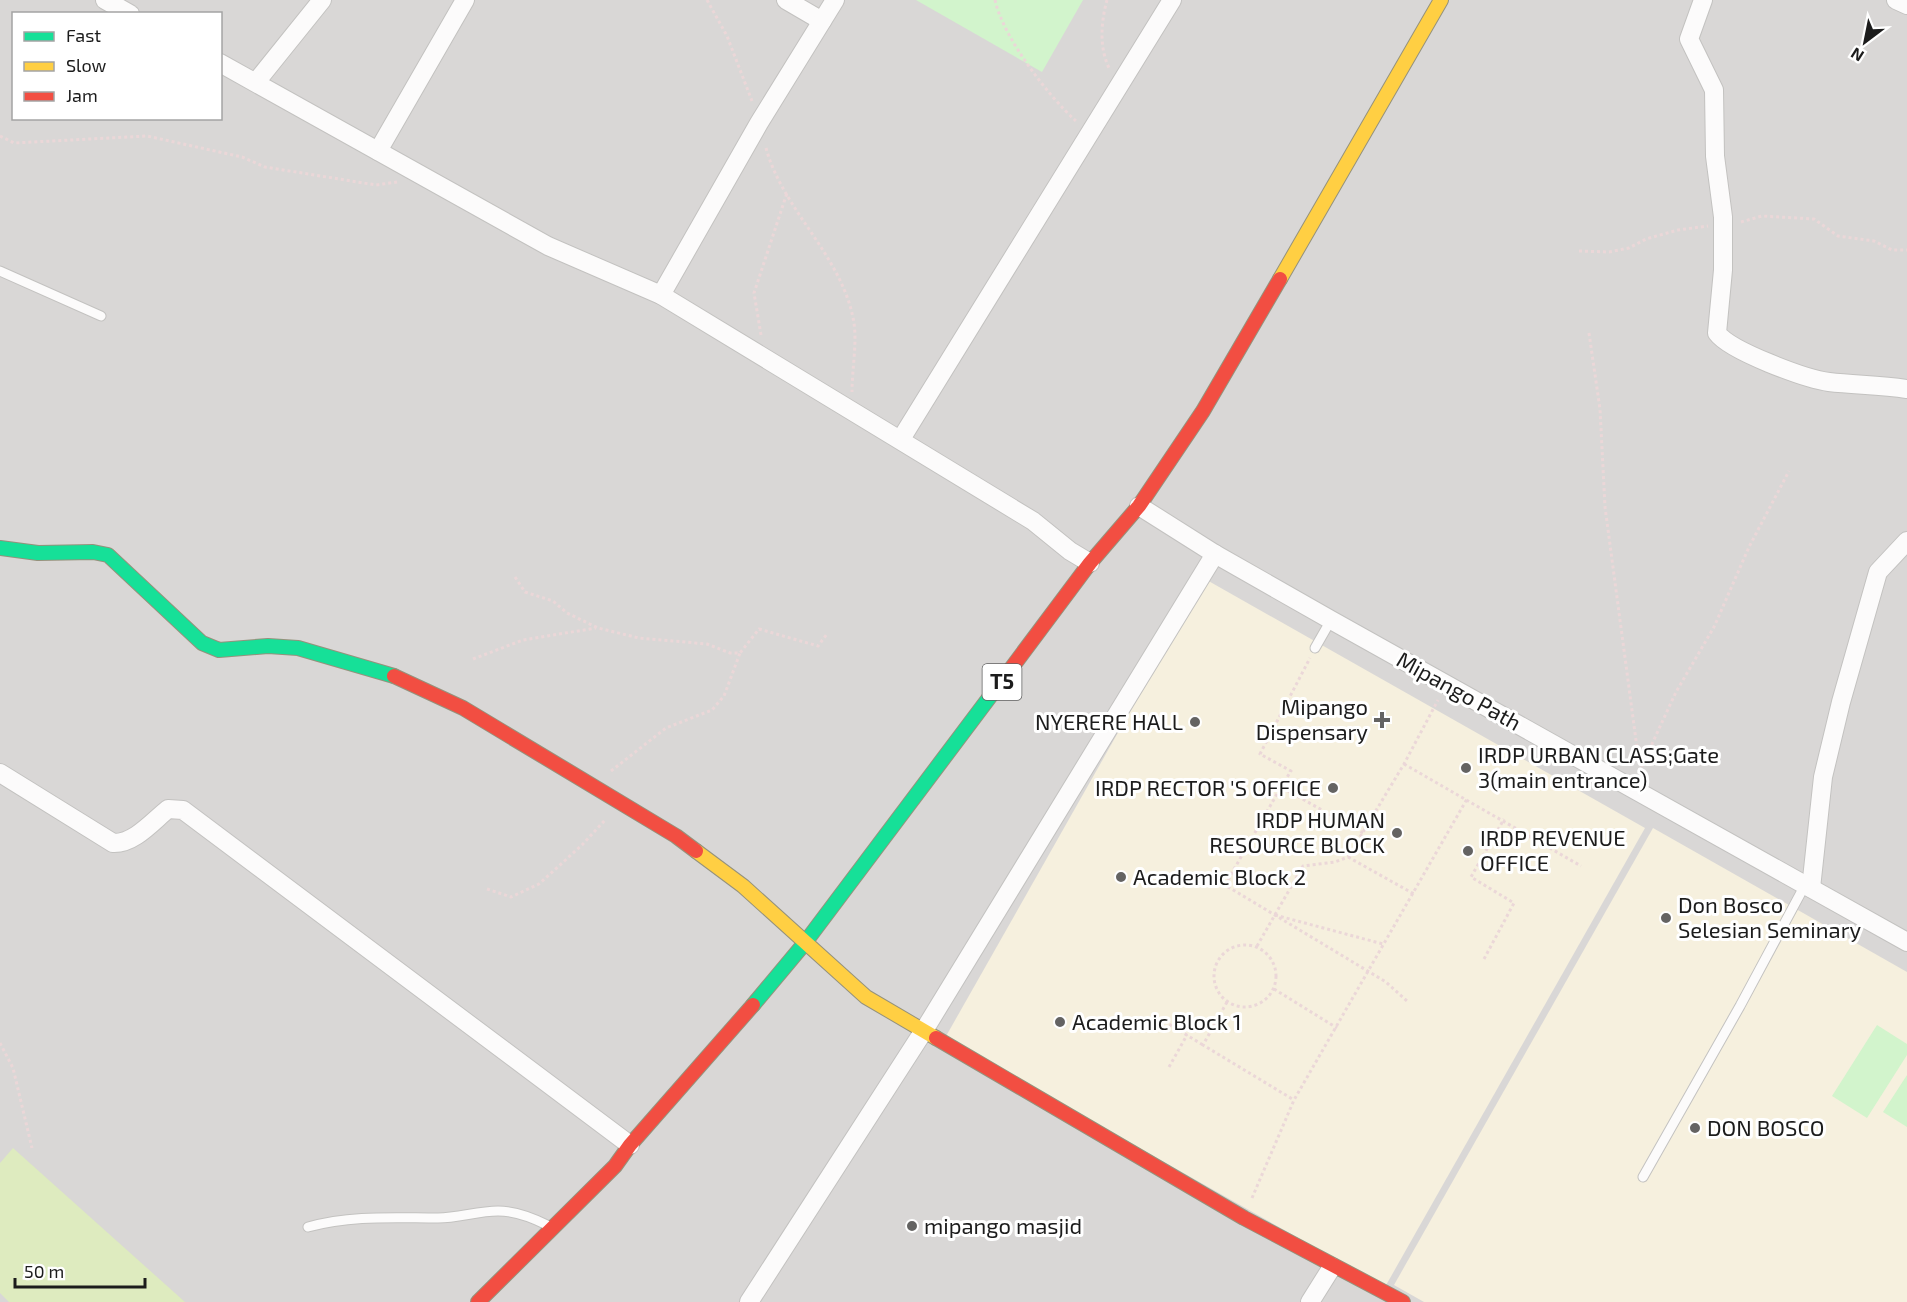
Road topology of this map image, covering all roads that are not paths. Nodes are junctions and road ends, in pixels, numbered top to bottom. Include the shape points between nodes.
1 (105, 0) edge
2 (322, 0) edge
3 (465, 0) edge
4 (786, 0) edge
5 (835, 0) edge
6 (1172, 0) edge
7 (1441, 0) edge
8 (1703, 0) edge
9 (1896, 0) edge
10 (1907, 5) edge
11 (126, 12) edge
12 (822, 21) junction
13 (222, 64) edge
14 (256, 82) junction
15 (378, 151) junction
16 (0, 271) edge
17 (661, 295) junction
18 (101, 316) dead end
19 (1907, 389) edge
20 (901, 439) junction
21 (1139, 506) junction
22 (1907, 541) edge
23 (0, 548) edge
24 (1215, 554) junction
25 (1090, 563) junction
26 (1331, 620) junction
27 (1315, 648) road end
28 (0, 773) edge
29 (1808, 887) junction
30 (1907, 942) edge
31 (804, 944) junction
32 (923, 1032) junction
33 (630, 1145) junction
34 (1643, 1177) dead end
35 (308, 1227) dead end
36 (555, 1228) junction
37 (1332, 1267) junction
38 (478, 1302) edge
39 (749, 1302) edge
40 (1310, 1302) edge
41 (1403, 1302) edge

1 - 11 street
2 - 14 street
3 - 15 street
4 - 12 street
5 - 12 street
6 - 20 street
7 - 21 main road, T5 via 1203,411
8 - 19 street via 1689,39 1714,90 1715,156 1724,226 1717,333 1722,340 1750,355 1827,382
9 - 10 street
12 - 17 street
13 - 14 street
14 - 15 street
15 - 17 street via 548,246
16 - 18 lane
17 - 20 street
20 - 25 street via 1033,521
21 - 24 street, Mipango Path
21 - 25 main road, T5
22 - 29 street via 1878,572 1823,777
23 - 31 main road via 108,555 202,643 219,650 268,645 298,648 394,676 463,708 676,836 743,886
24 - 26 street, Mipango Path
24 - 32 street
25 - 31 main road, T5
26 - 27 lane
26 - 29 street, Mipango Path
28 - 33 street via 113,843 137,835 168,809 183,810
29 - 30 street, Mipango Path
29 - 34 lane
31 - 32 main road via 866,997
31 - 33 main road, T5
32 - 37 main road
32 - 39 street
33 - 36 main road, T5
35 - 36 lane via 332,1220 379,1216 441,1218 499,1210
36 - 38 main road, T5
37 - 40 street
37 - 41 main road

